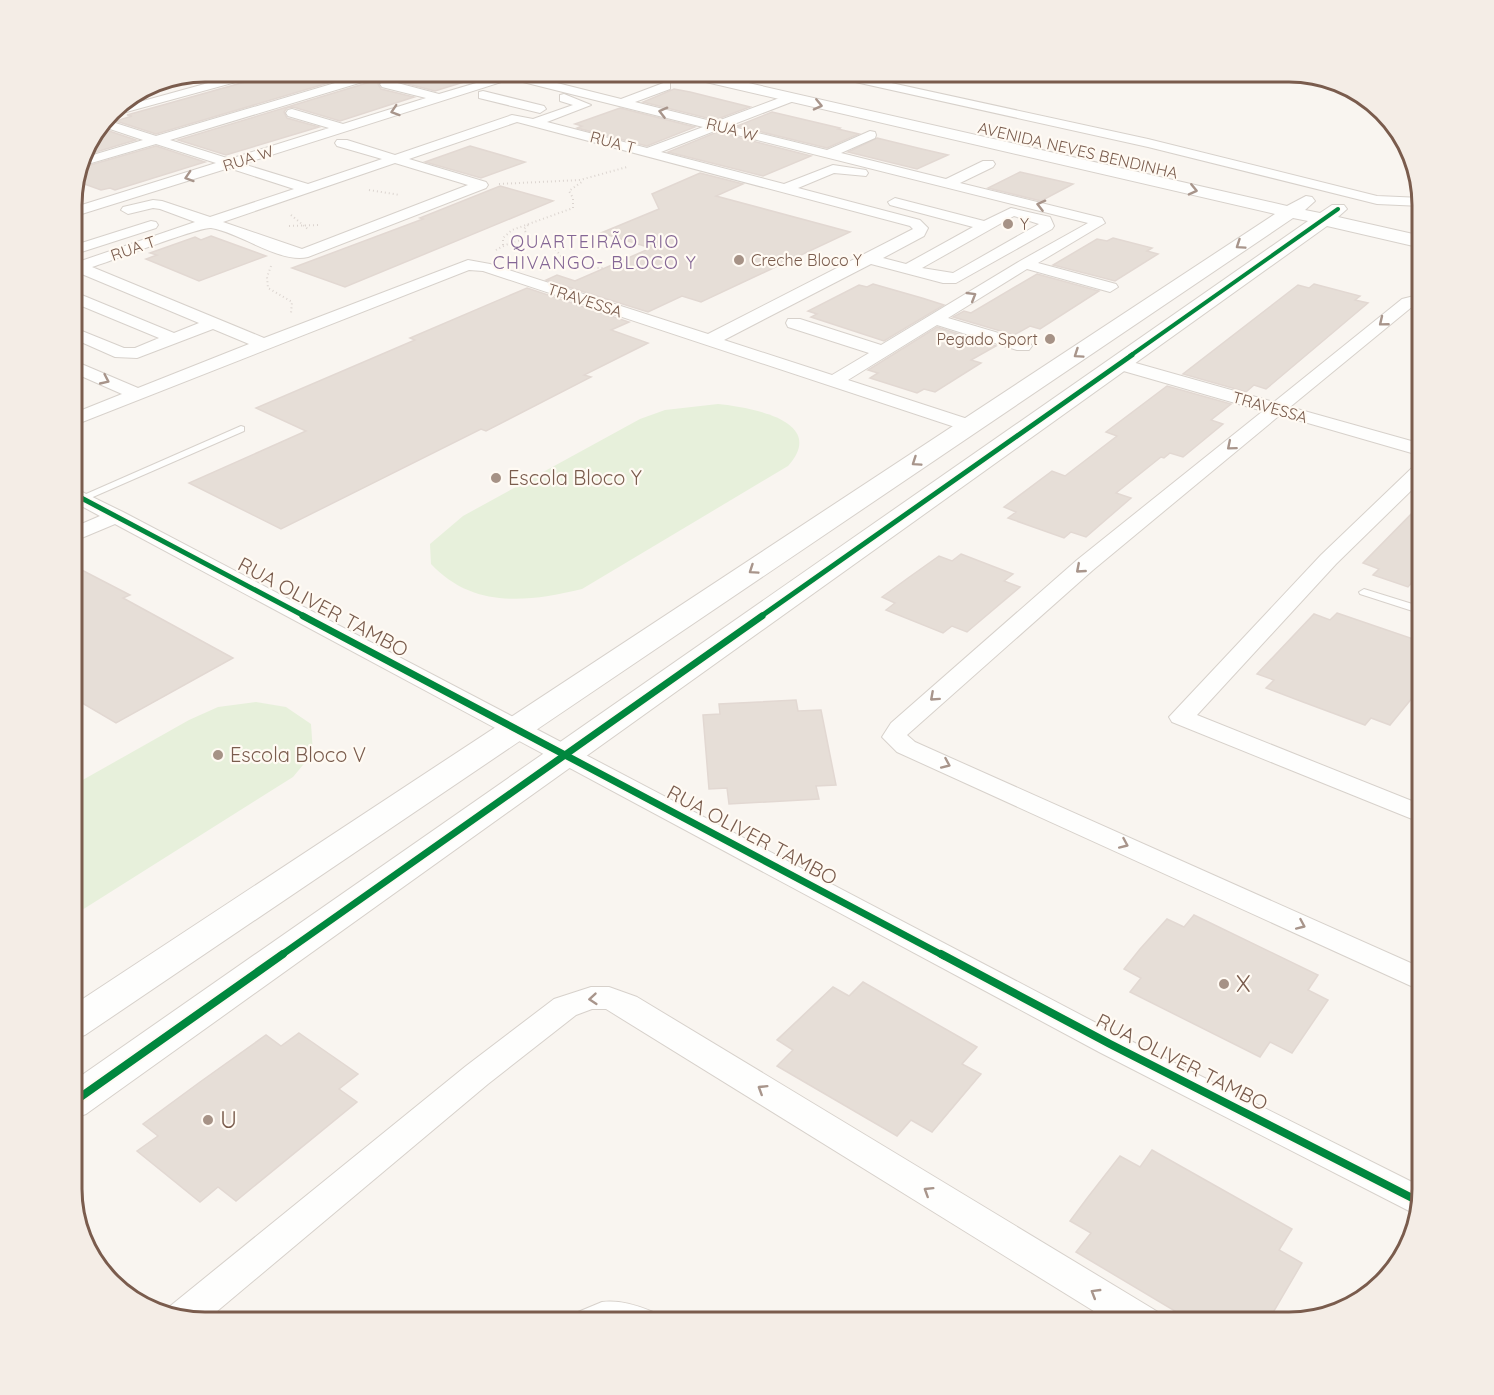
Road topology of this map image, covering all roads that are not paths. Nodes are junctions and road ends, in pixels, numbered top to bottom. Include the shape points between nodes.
1 (780, 82) edge
2 (871, 82) edge
3 (221, 83) edge
4 (367, 83) edge
5 (398, 83) edge
6 (485, 83) edge
7 (544, 83) edge
8 (724, 83) edge
9 (666, 86) dead end
10 (206, 87) junction
11 (226, 93) dead end
12 (483, 95) junction
13 (438, 97) junction
14 (790, 98) junction
15 (513, 102) junction
16 (624, 102) junction
17 (130, 109) edge
18 (491, 110) dead end
19 (292, 113) dead end
20 (560, 114) junction
21 (535, 122) junction
22 (112, 126) edge
23 (720, 126) junction
24 (343, 128) junction
25 (870, 135) dead end
26 (156, 140) junction
27 (392, 151) junction
28 (649, 152) junction
29 (831, 153) junction
30 (92, 159) edge
31 (229, 164) junction
32 (988, 164) dead end
33 (810, 179) junction
34 (759, 182) junction
35 (949, 183) junction
36 (832, 185) dead end
37 (306, 188) junction
38 (784, 189) junction
39 (1251, 189) junction
40 (742, 190) dead end
41 (83, 197) dead end
42 (876, 197) dead end
43 (1234, 200) junction
44 (1411, 203) edge
45 (102, 204) junction
46 (1377, 208) junction
47 (1411, 208) edge
48 (83, 210) edge
49 (1011, 212) junction
50 (185, 213) junction
51 (1311, 216) junction
52 (208, 222) junction
53 (1399, 222) junction
54 (1411, 225) edge
55 (83, 226) edge
56 (986, 226) junction
57 (1382, 233) junction
58 (1411, 240) edge
59 (83, 247) edge
60 (870, 258) junction
61 (1025, 264) junction
62 (83, 265) edge
63 (909, 269) junction
64 (83, 272) edge
65 (1110, 287) dead end
66 (1411, 300) edge
67 (83, 302) edge
68 (934, 319) junction
69 (213, 323) junction
70 (794, 323) dead end
71 (83, 337) edge
72 (172, 338) junction
73 (708, 341) junction
74 (265, 344) junction
75 (1023, 346) dead end
76 (881, 351) junction
77 (1119, 364) junction
78 (83, 370) edge
79 (833, 382) junction
80 (138, 395) junction
81 (1276, 408) junction
82 (83, 417) edge
83 (970, 426) junction
84 (241, 429) dead end
85 (1411, 447) edge
86 (1411, 479) edge
87 (83, 494) edge
88 (83, 499) edge
89 (116, 516) junction
90 (83, 531) edge
91 (1364, 592) dead end
92 (1411, 608) edge
93 (517, 728) junction
94 (565, 755) junction
95 (1412, 811) edge
96 (1412, 975) edge
97 (83, 1018) edge
98 (83, 1095) edge
99 (1411, 1197) edge
100 (190, 1311) edge
101 (1127, 1312) edge

1 - 39 street, AVENIDA NEVES BENDINHA
2 - 46 street via 1148,143
3 - 10 street
4 - 26 street
5 - 13 street
6 - 13 street, RUA W
7 - 16 street, RUA W
8 - 14 street
9 - 16 street
10 - 11 street
10 - 17 street
12 - 15 street
12 - 20 street via 514,86 585,104
12 - 27 street via 342,143 369,152
13 -> 24 street, RUA W
14 - 23 street
14 -> 43 street
15 - 18 street
15 - 20 street
23 -> 16 street, RUA W
19 - 24 street
20 - 21 street
21 - 27 street, RUA T via 506,120
21 - 28 street, RUA T
22 - 26 street
23 - 28 street
23 - 29 street, RUA W
24 - 31 street, RUA W
25 - 29 street
26 - 30 street
26 - 31 street
27 - 37 street, RUA T
27 - 52 street via 481,185 303,254
28 - 34 street, RUA T
29 - 35 street, RUA W
31 - 37 street
31 -> 45 street, RUA W
32 - 35 street
33 - 36 street
33 - 38 street
33 - 49 street via 833,169 846,169
34 - 38 street, RUA T
34 - 40 street
61 -> 35 street, RUA W via 1095,225 1097,220
37 - 52 street, RUA T
38 - 60 street, RUA T via 921,228
39 - 43 street via 1255,195 1251,198
39 - 51 street, AVENIDA NEVES BENDINHA
41 - 45 street
42 - 56 street
43 - 51 street
44 - 46 street
45 - 48 street, RUA W
46 - 47 street
49 - 56 street
49 - 63 street via 1045,220 1047,226 956,278
50 - 52 street
50 - 55 street via 153,204
50 - 59 street
51 - 53 street, AVENIDA NEVES BENDINHA
51 - 57 street, AVENIDA NEVES BENDINHA
51 - 77 street
51 -> 83 street via 1264,229
52 - 62 street, RUA T
53 - 54 street, AVENIDA NEVES BENDINHA
53 - 57 street via 1378,225
56 - 63 street
57 - 58 street, AVENIDA NEVES BENDINHA
60 - 63 street
60 - 73 street, RUA T
61 - 65 street
68 -> 61 street, RUA W
64 - 69 street
66 -> 81 street
67 - 72 street
68 - 75 street
68 - 76 street, RUA W
69 - 72 street
69 - 74 street
70 - 76 street
71 - 72 street via 128,354
73 - 74 street, TRAVESSA via 485,267 468,265
73 - 79 street, TRAVESSA
74 - 80 street
76 - 79 street, RUA W
77 - 81 street, TRAVESSA
77 - 94 street
78 -> 80 street
79 - 83 street, TRAVESSA
80 - 82 street
81 - 85 street, TRAVESSA
81 -> 96 street via 1084,565 908,720 894,737 906,747
83 -> 93 street
84 - 87 lane
86 - 95 street via 1181,717
88 - 89 street, RUA OLIVER TAMBO
89 - 90 street
89 - 93 street, RUA OLIVER TAMBO
91 - 92 lane
93 - 94 street, RUA OLIVER TAMBO
93 - 97 street
94 - 98 street
94 - 99 street, RUA OLIVER TAMBO via 1110,1044
101 -> 100 street via 609,998 591,998 565,1007

